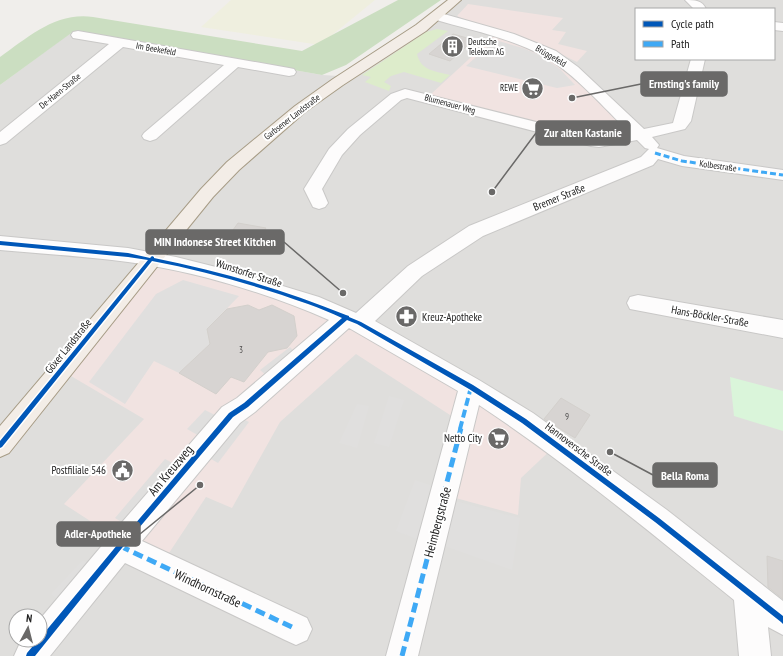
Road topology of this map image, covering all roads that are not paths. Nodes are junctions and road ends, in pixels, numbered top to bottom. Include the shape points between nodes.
1 (455, 0) edge
2 (690, 0) edge
3 (700, 8) edge
4 (437, 16) junction
5 (78, 35) dead end
6 (119, 43) junction
7 (698, 60) edge
8 (234, 62) junction
9 (289, 72) dead end
10 (641, 135) junction
11 (150, 136) dead end
12 (0, 140) edge
13 (655, 153) junction
14 (783, 175) edge
15 (319, 203) dead end
16 (0, 243) edge
17 (152, 258) junction
18 (638, 303) dead end
19 (353, 320) junction
20 (783, 329) edge
21 (471, 388) junction
22 (0, 445) edge
23 (120, 546) junction
24 (749, 594) junction
25 (783, 620) edge
26 (296, 629) dead end
27 (30, 656) edge
28 (402, 656) edge
29 (754, 656) edge

1 - 4 main road, Garbsener Landstraße
2 - 3 street
4 - 10 street, Brüggefeld via 509,37 551,54 573,70
4 - 17 main road, Garbsener Landstraße via 338,82 268,135 207,193
5 - 6 street, Im Beekefeld
6 - 8 street, Im Beekefeld
6 - 12 street, De-Haen-Straße
7 - 10 street via 683,122 678,126
8 - 9 street, Im Beekefeld
8 - 11 street
10 - 13 street
10 - 15 street, Blumenauer Weg via 591,141 405,94 396,97 354,132 335,154 313,190
13 - 14 street, Kolbestraße via 682,161
13 - 19 street, Bremer Straße via 647,161 476,231 445,250
16 - 17 street, Wunstorfer Straße
17 - 19 street, Wunstorfer Straße via 217,273 310,303
17 - 22 main road, Göxer Landstraße
18 - 20 street, Hans-Böckler-Straße
19 - 21 street, Hannoversche Straße
19 - 23 street, Am Kreuzweg via 231,415
21 - 24 street, Hannoversche Straße via 524,421 588,468
21 - 28 street, Heimbergstraße
23 - 26 street, Windhornstraße
23 - 27 street, Am Kreuzweg
24 - 25 street, Hannoversche Straße
24 - 29 street

